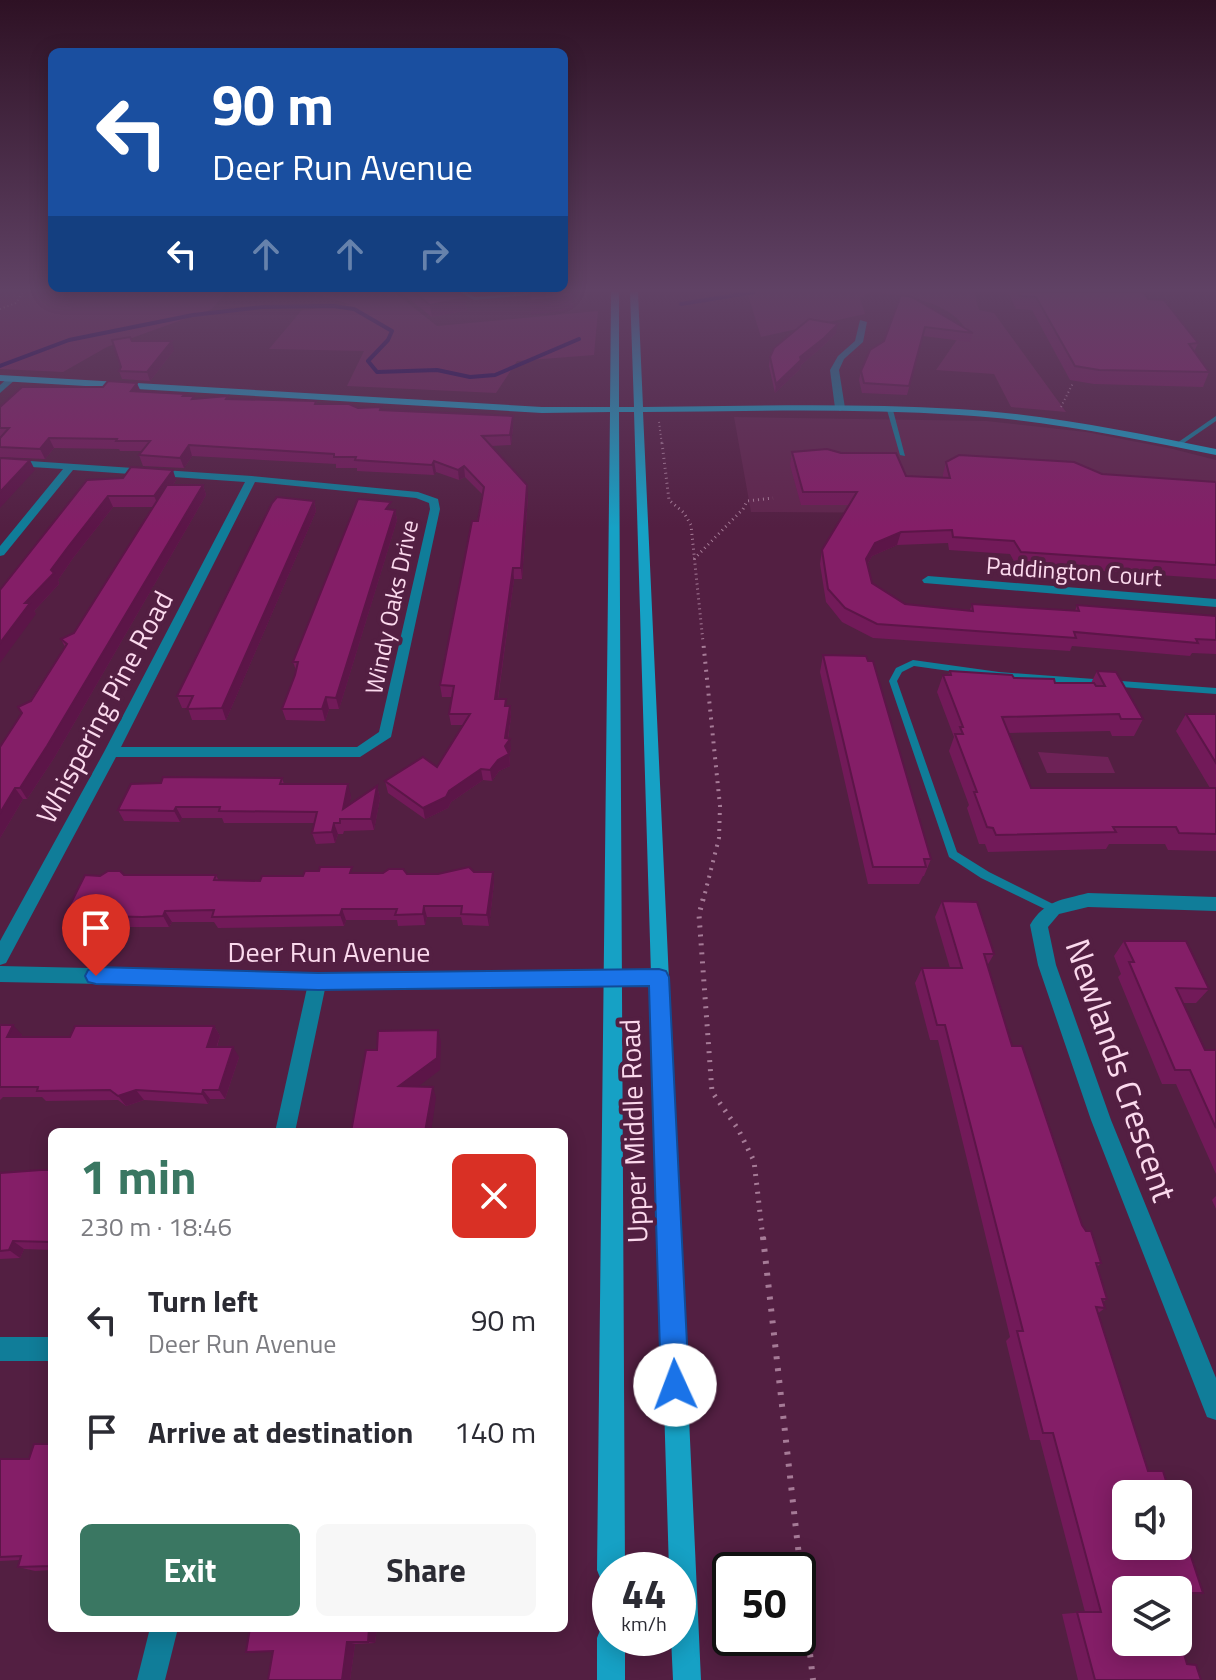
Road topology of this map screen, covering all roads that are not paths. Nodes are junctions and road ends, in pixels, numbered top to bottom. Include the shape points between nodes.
1 (614, 370) edge
2 (637, 370) edge
3 (832, 370) edge
4 (0, 378) edge
5 (12, 379) junction
6 (0, 390) edge
7 (840, 408) junction
8 (639, 409) junction
9 (890, 410) junction
10 (613, 411) junction
11 (1216, 418) edge
12 (1179, 444) junction
13 (1216, 452) edge
14 (903, 455) dead end
15 (0, 462) edge
16 (69, 468) junction
17 (252, 479) junction
18 (0, 553) edge
19 (928, 580) dead end
20 (1216, 603) edge
21 (1216, 691) edge
22 (111, 752) junction
23 (1216, 904) edge
24 (1053, 909) junction
25 (0, 958) edge
26 (0, 974) edge
27 (611, 977) junction
28 (659, 977) junction
29 (318, 981) junction
30 (286, 1128) edge
31 (0, 1349) edge
32 (48, 1349) edge
33 (1216, 1408) edge
34 (611, 1552) edge
35 (163, 1632) edge
36 (611, 1656) edge
37 (151, 1680) edge
38 (611, 1680) edge
39 (687, 1680) edge

1 - 10 main road, Upper Middle Road
2 - 8 main road, Upper Middle Road
3 - 7 street
4 - 5 main road
5 - 6 street
5 - 10 main road
7 - 8 main road
7 - 9 main road
8 - 10 main road
8 - 28 main road, Upper Middle Road
9 - 12 main road via 1088,426
9 - 14 lane
10 - 27 main road, Upper Middle Road
11 - 12 lane
12 - 13 main road
15 - 16 street, Windy Oaks Drive
16 - 17 street, Windy Oaks Drive
16 - 18 street
17 - 22 street, Whispering Pine Road
17 - 22 street, Windy Oaks Drive via 418,495 434,501 386,734 360,752
19 - 20 street, Paddington Court
21 - 24 lane via 999,675 913,663 899,670 893,681 953,854
22 - 25 street, Whispering Pine Road
23 - 24 street, Newlands Crescent via 1088,900
24 - 33 street, Newlands Crescent via 1039,925 1047,965 1101,1120
26 - 29 street, Deer Run Avenue
27 - 28 street, Deer Run Avenue
27 - 29 street, Deer Run Avenue
27 - 34 main road, Upper Middle Road
28 - 39 main road, Upper Middle Road
29 - 30 street
31 - 32 street
35 - 37 street
36 - 38 main road

